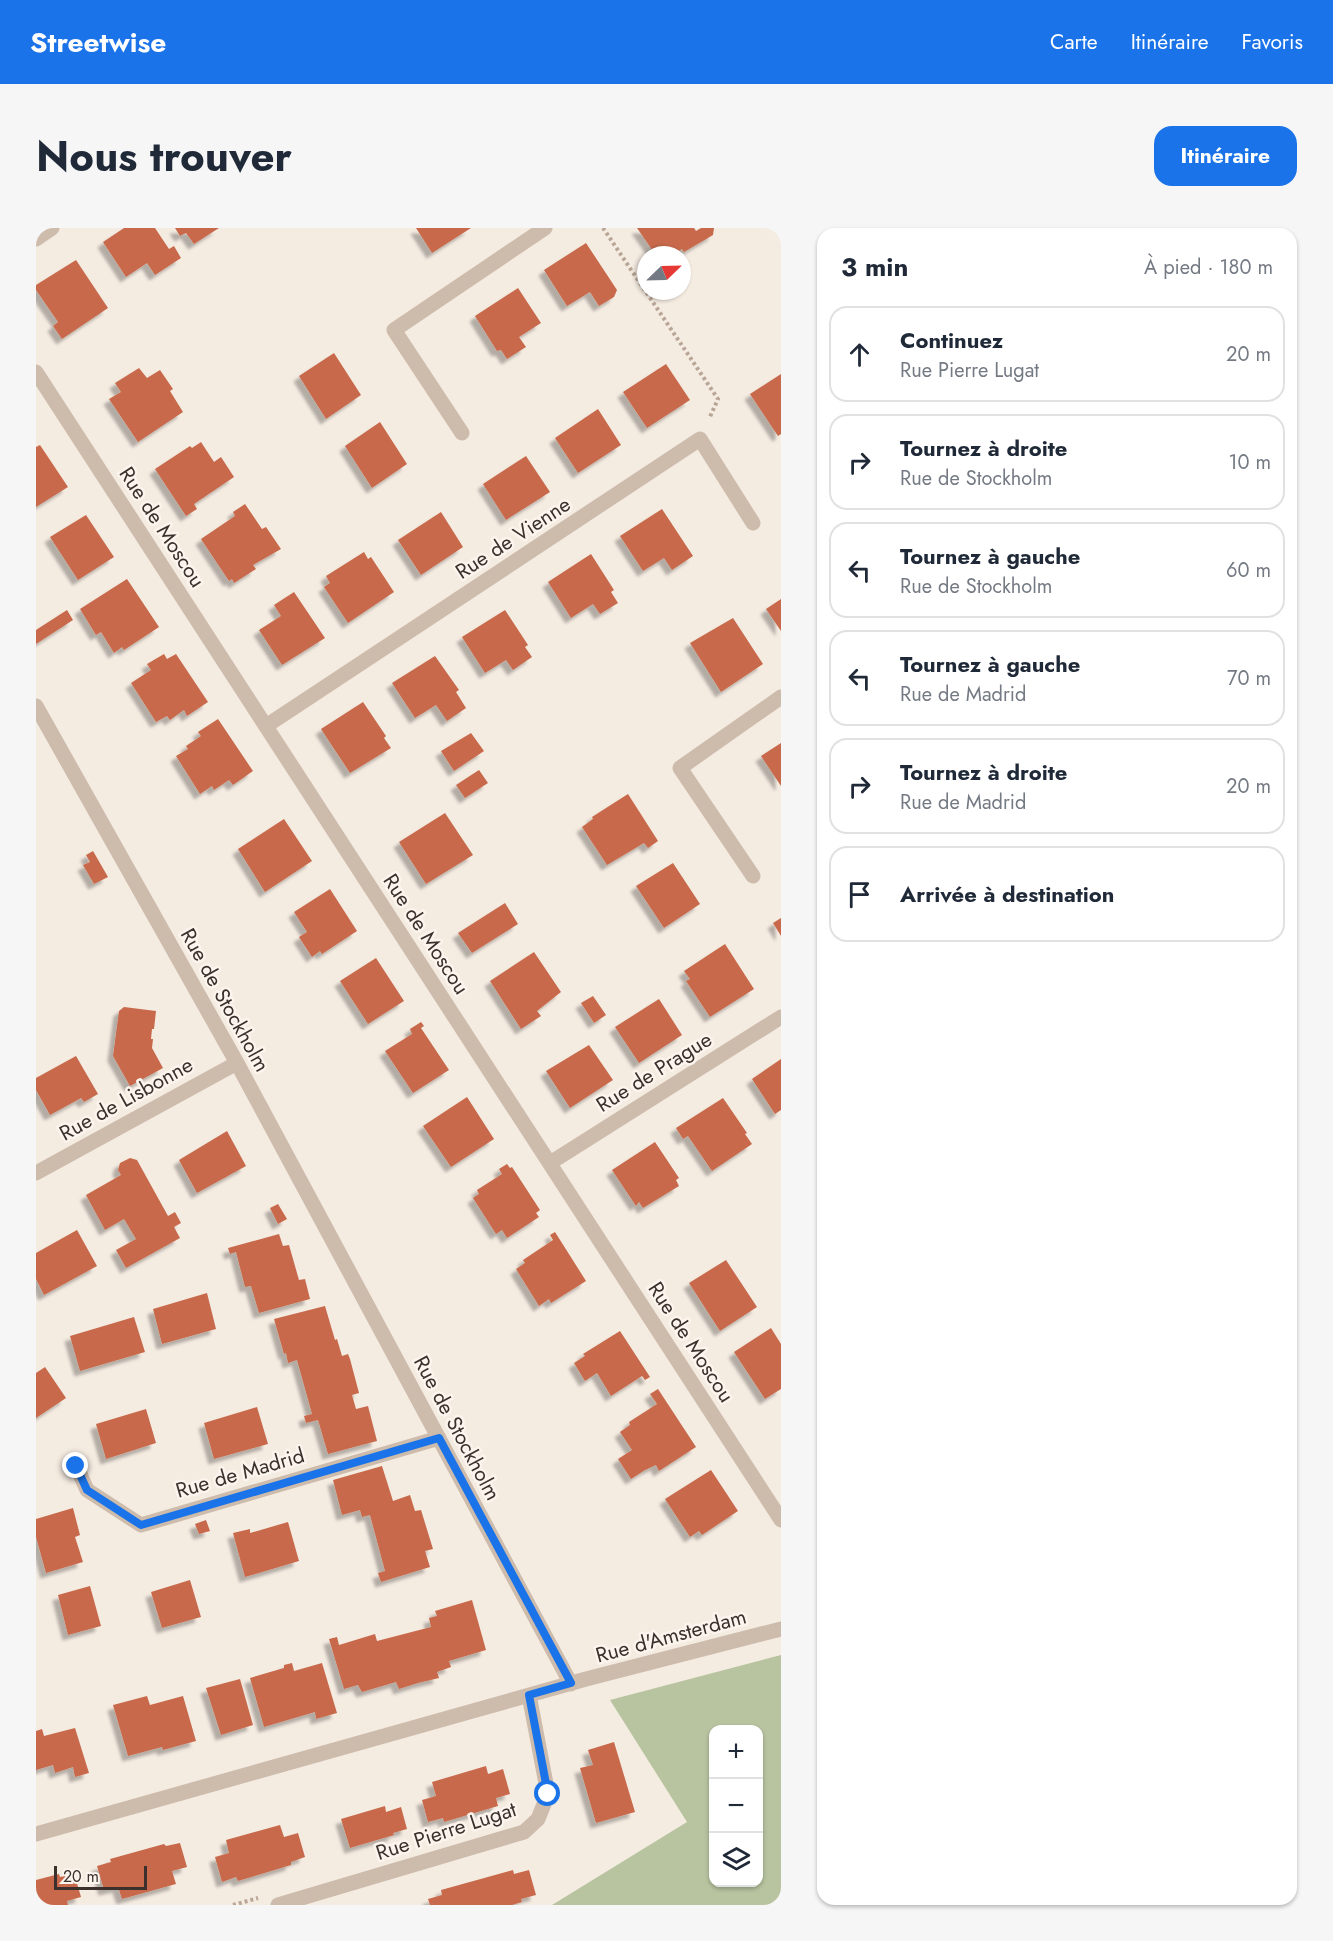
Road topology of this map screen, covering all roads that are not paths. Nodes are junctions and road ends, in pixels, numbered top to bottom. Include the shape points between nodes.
1 (52, 228) edge
2 (545, 228) edge
3 (36, 238) edge
4 (36, 372) edge
5 (462, 434) dead end
6 (753, 523) dead end
7 (781, 697) edge
8 (36, 706) edge
9 (266, 726) junction
10 (753, 876) dead end
11 (781, 1017) edge
12 (237, 1063) junction
13 (550, 1163) junction
14 (36, 1173) edge
15 (439, 1438) junction
16 (76, 1466) dead end
17 (781, 1520) edge
18 (781, 1629) edge
19 (571, 1683) junction
20 (529, 1695) junction
21 (36, 1834) edge
22 (272, 1900) edge

1 - 3 street
2 - 5 street via 394,330
4 - 9 street, Rue de Moscou
6 - 9 street, Rue de Vienne via 700,439
7 - 10 street via 680,768
8 - 12 street, Rue de Stockholm
9 - 13 street, Rue de Moscou
11 - 13 street, Rue de Prague
12 - 14 street, Rue de Lisbonne
12 - 15 street, Rue de Stockholm
13 - 17 street, Rue de Moscou
15 - 16 street, Rue de Madrid via 141,1525 87,1490
15 - 19 street, Rue de Stockholm
18 - 19 street, Rue d'Amsterdam
19 - 20 street
20 - 21 street
20 - 22 street, Rue Pierre Lugat via 548,1794 538,1819 524,1832

